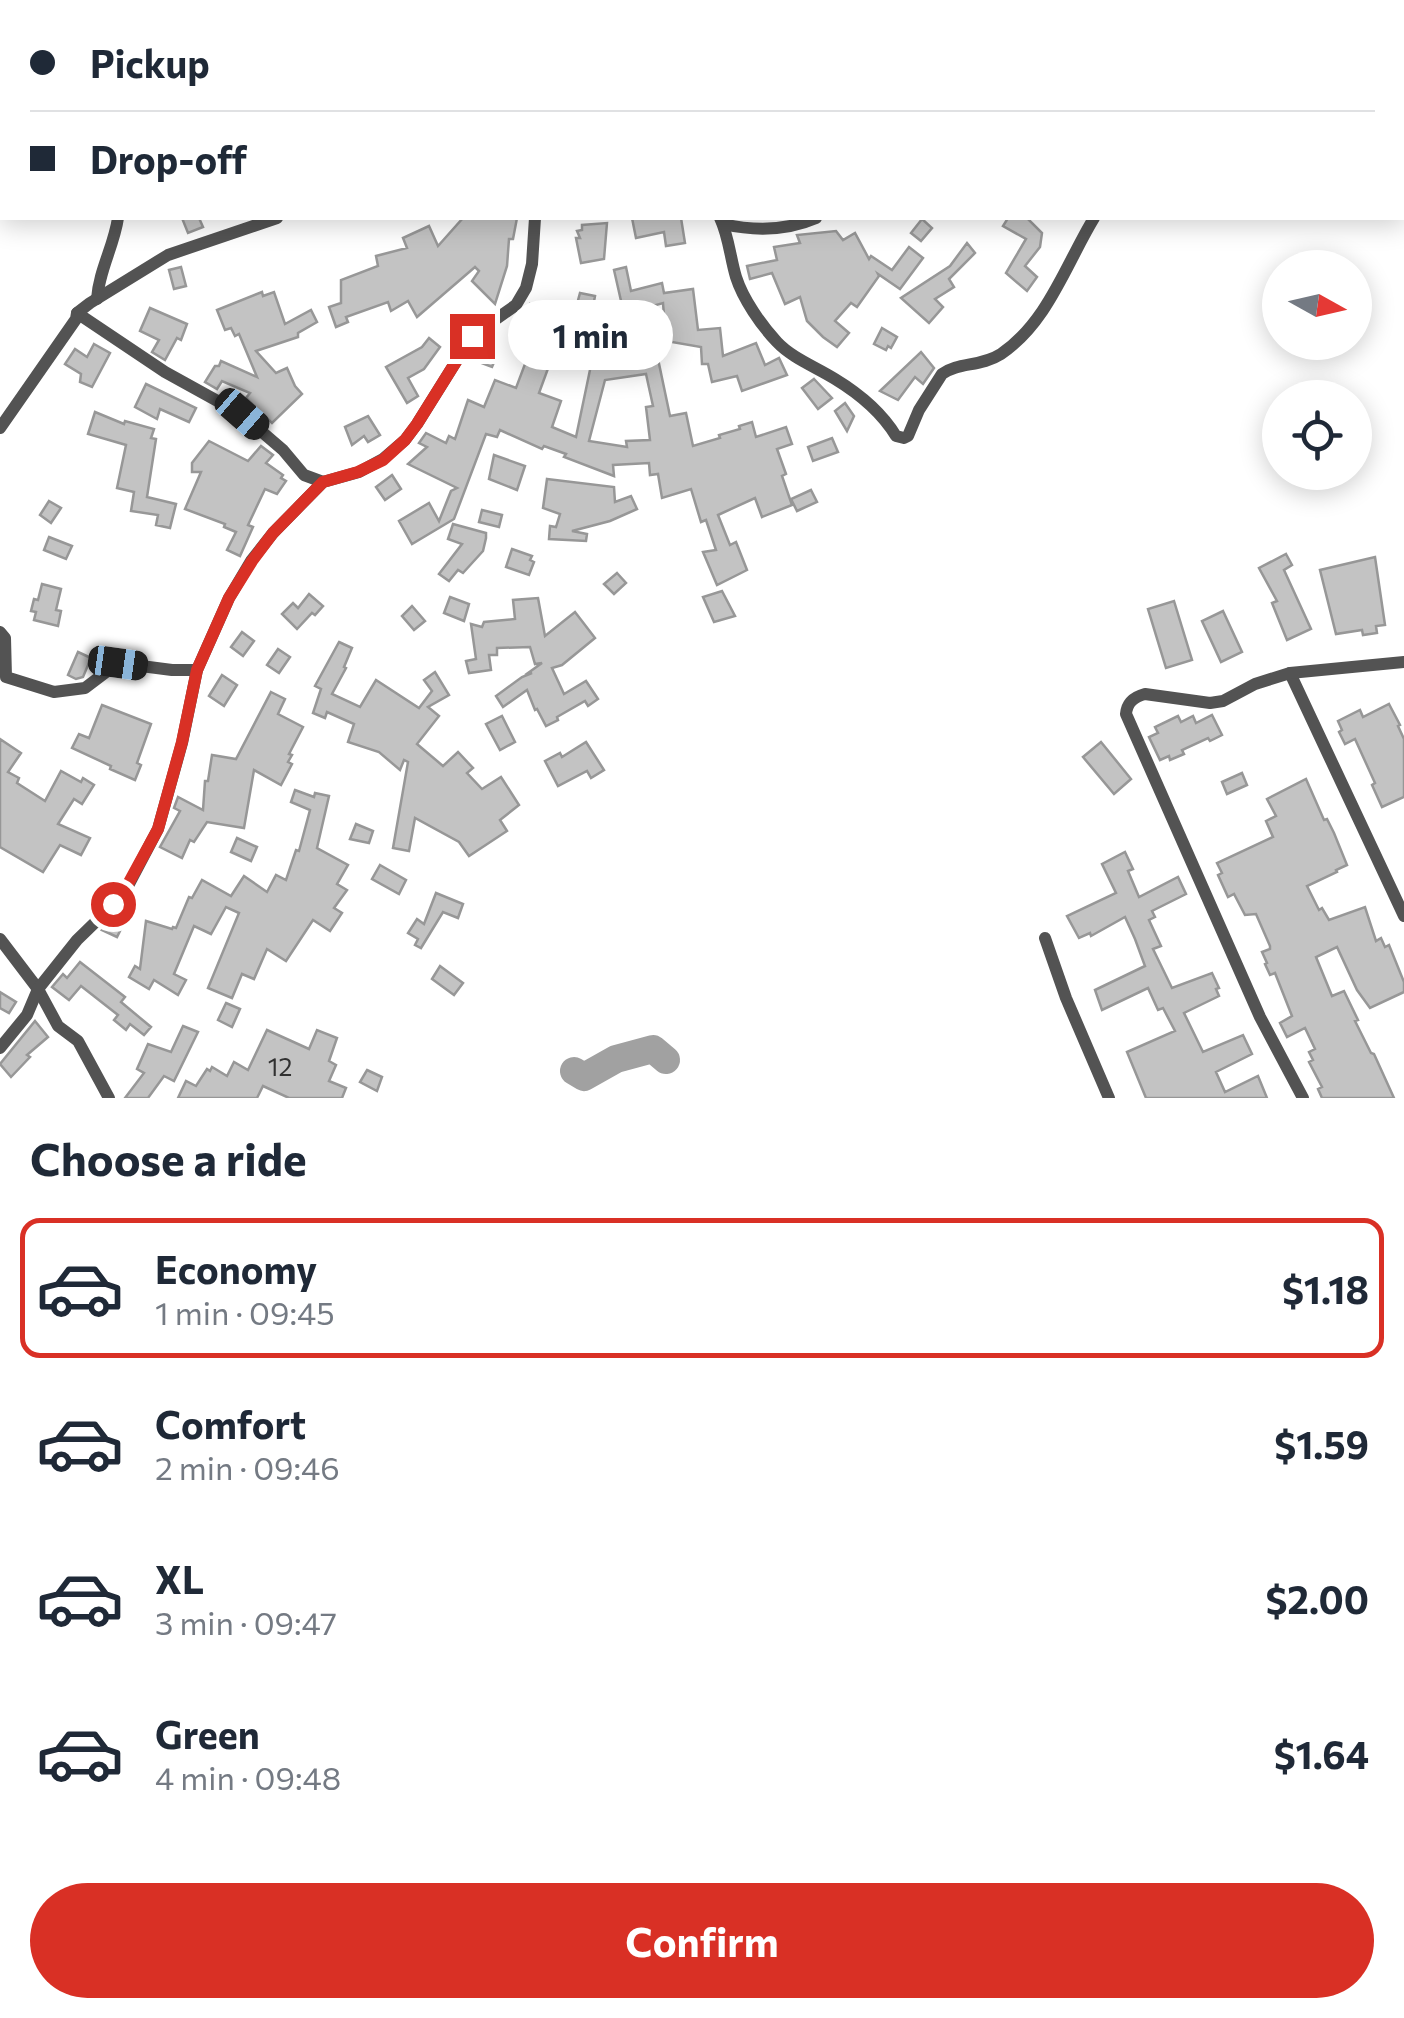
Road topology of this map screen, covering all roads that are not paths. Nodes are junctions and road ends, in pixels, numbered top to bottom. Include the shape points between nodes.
1 (117, 220) edge
2 (271, 220) edge
3 (535, 220) edge
4 (808, 220) edge
5 (1093, 220) edge
6 (722, 221) edge
7 (97, 298) junction
8 (78, 313) junction
9 (0, 428) edge
10 (323, 482) junction
11 (0, 632) edge
12 (1404, 662) edge
13 (197, 670) junction
14 (1290, 672) junction
15 (1404, 916) edge
16 (1046, 938) dead end
17 (0, 940) edge
18 (38, 989) junction
19 (0, 1048) edge
20 (1108, 1097) edge
21 (109, 1098) edge
22 (1304, 1098) edge

1 - 7 street
2 - 7 street via 168,255
3 - 10 street via 532,264 516,305 472,336 405,440 383,460
4 - 6 street via 771,229
5 - 6 street via 1035,323 988,362 942,374 904,438 848,388 779,344 737,281
7 - 8 street
8 - 9 street
8 - 10 street via 242,414 304,476
10 - 13 street via 252,561
11 - 13 street via 6,678 54,692 85,688 118,663
12 - 14 street
13 - 18 street via 158,829 128,884
14 - 15 street
14 - 22 street via 1210,703 1145,694 1129,702 1126,714 1260,1017
16 - 20 street
17 - 18 street
18 - 19 street via 27,1016
18 - 21 street

